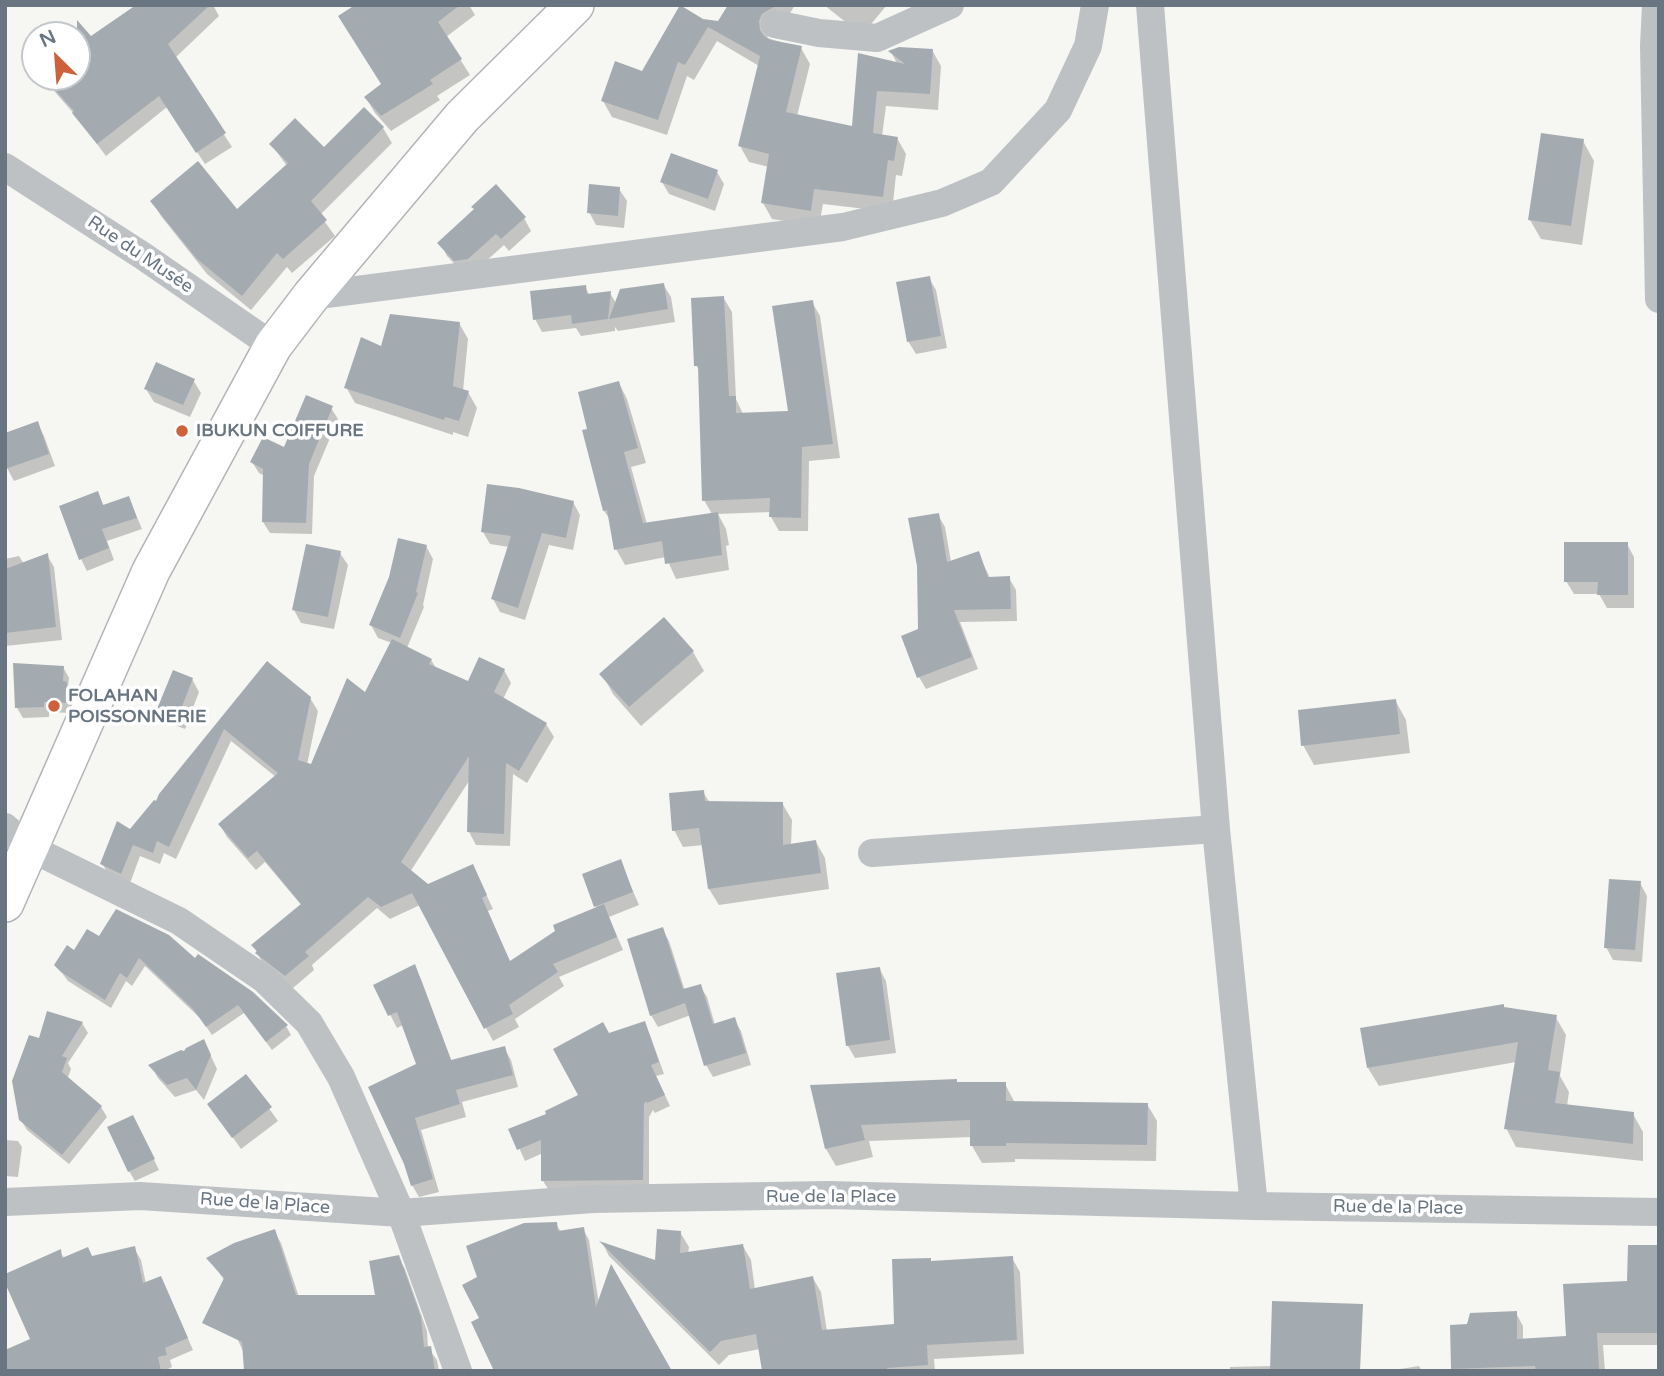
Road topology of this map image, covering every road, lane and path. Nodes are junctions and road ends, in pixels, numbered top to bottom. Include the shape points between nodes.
1 (575, 5) edge
2 (950, 5) edge
3 (1095, 5) edge
4 (1150, 5) edge
5 (1656, 5) edge
6 (775, 24) dead end
7 (5, 167) edge
8 (311, 296) junction
9 (1659, 299) edge
10 (273, 346) junction
11 (1216, 829) junction
12 (17, 837) edge
13 (872, 853) dead end
14 (5, 903) edge
15 (5, 1202) edge
16 (1254, 1206) junction
17 (1659, 1212) edge
18 (401, 1213) junction
19 (458, 1371) edge

1 - 8 main road via 462,117
2 - 6 street via 877,38
3 - 8 street via 1088,46 1058,110 991,182 942,203 843,228
4 - 11 street
5 - 9 street
7 - 10 street, Rue du Musée
8 - 10 main road
10 - 12 main road via 151,571
11 - 13 street
11 - 16 street
12 - 14 main road
12 - 18 street via 179,921 264,979 309,1023 341,1077
15 - 18 street, Rue de la Place via 140,1196
16 - 17 street, Rue de la Place
16 - 18 street, Rue de la Place via 828,1195 593,1199
18 - 19 street

